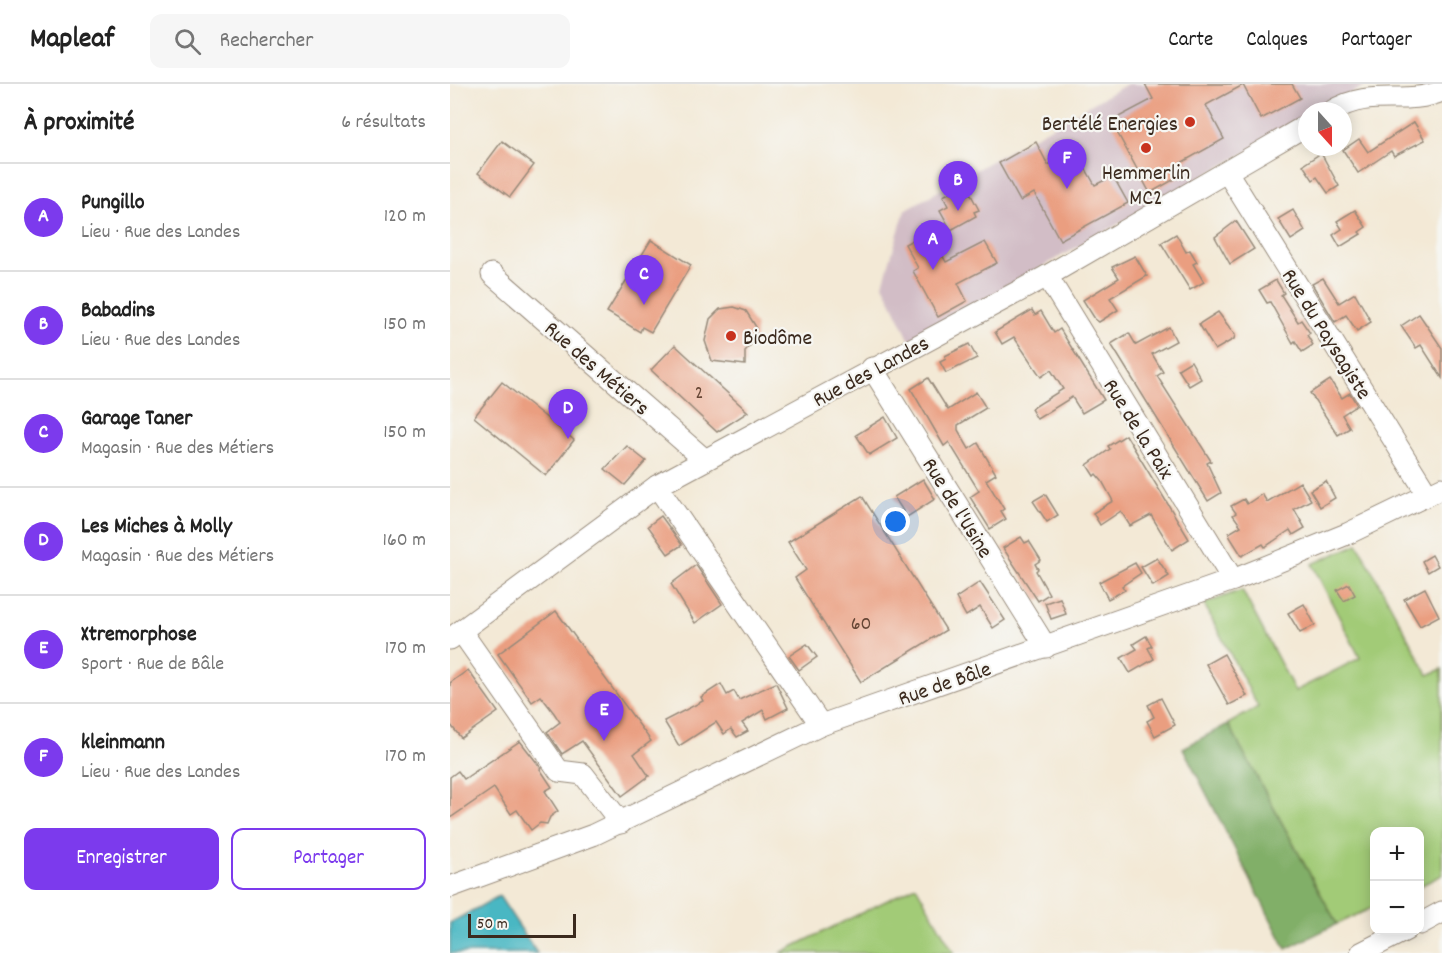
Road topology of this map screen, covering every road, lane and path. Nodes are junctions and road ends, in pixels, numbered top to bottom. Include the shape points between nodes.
1 (1442, 91) edge
2 (1347, 102) edge
3 (1298, 131) edge
4 (1227, 172) junction
5 (492, 274) dead end
6 (1047, 276) junction
7 (872, 368) junction
8 (705, 460) junction
9 (657, 486) junction
10 (1435, 491) edge
11 (1233, 580) junction
12 (456, 635) edge
13 (1046, 647) junction
14 (821, 725) junction
15 (621, 823) junction
16 (450, 887) edge
17 (1442, 912) edge
18 (1424, 921) edge
19 (1396, 935) edge
20 (1361, 953) edge

1 - 2 street via 1423,98 1370,97
3 - 4 street, Rue des Landes
4 - 6 street, Rue des Landes
4 - 10 street, Rue du Paysagiste
5 - 8 street, Rue des Métiers
6 - 7 street, Rue des Landes
6 - 11 street, Rue de la Paix
7 - 8 street, Rue des Landes
7 - 13 street, Rue de l'Usine
8 - 9 street, Rue des Landes
9 - 12 street, Rue des Landes
9 - 14 street
10 - 11 street, Rue de Bâle via 1347,534
11 - 13 street, Rue de Bâle
12 - 15 street via 559,771 584,774
13 - 14 street, Rue de Bâle
14 - 15 street, Rue de Bâle
15 - 16 street, Rue de Bâle
17 - 18 street
19 - 20 street

